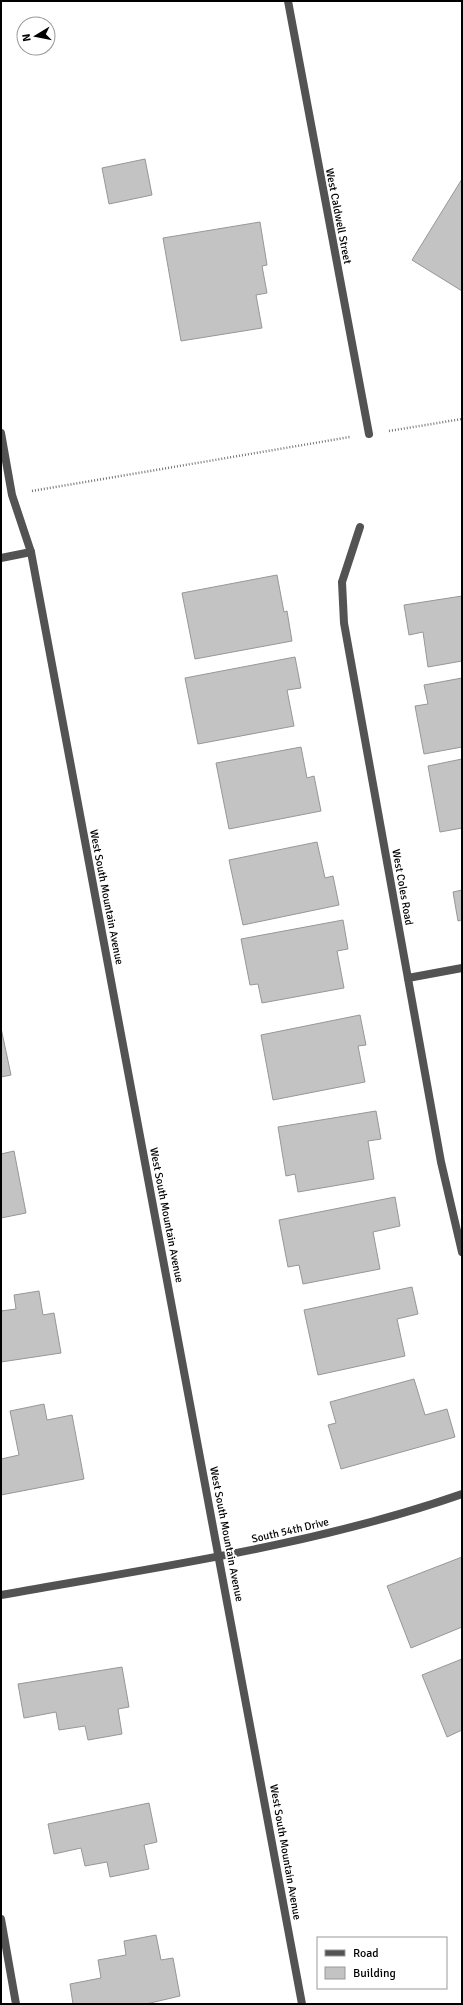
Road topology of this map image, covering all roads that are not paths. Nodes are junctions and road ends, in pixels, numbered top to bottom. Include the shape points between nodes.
1 (288, 1) edge
2 (1, 433) edge
3 (369, 434) road end
4 (360, 527) dead end
5 (31, 552) junction
6 (1, 558) edge
7 (462, 968) edge
8 (408, 978) junction
9 (462, 1252) edge
10 (462, 1494) edge
11 (220, 1555) junction
12 (1, 1595) edge
13 (1, 1920) edge
14 (16, 2004) edge
15 (302, 2004) edge

1 - 3 street, West Caldwell Street
2 - 5 street, West South Mountain Avenue via 12,495
4 - 8 street, West Coles Road via 342,582 344,623
5 - 6 street
5 - 11 street, West South Mountain Avenue
7 - 8 street
8 - 9 street, West Coles Road via 441,1162
10 - 11 street, South 54th Drive via 419,1509 285,1544
11 - 12 street, South 54th Drive
11 - 15 street, West South Mountain Avenue
13 - 14 street

